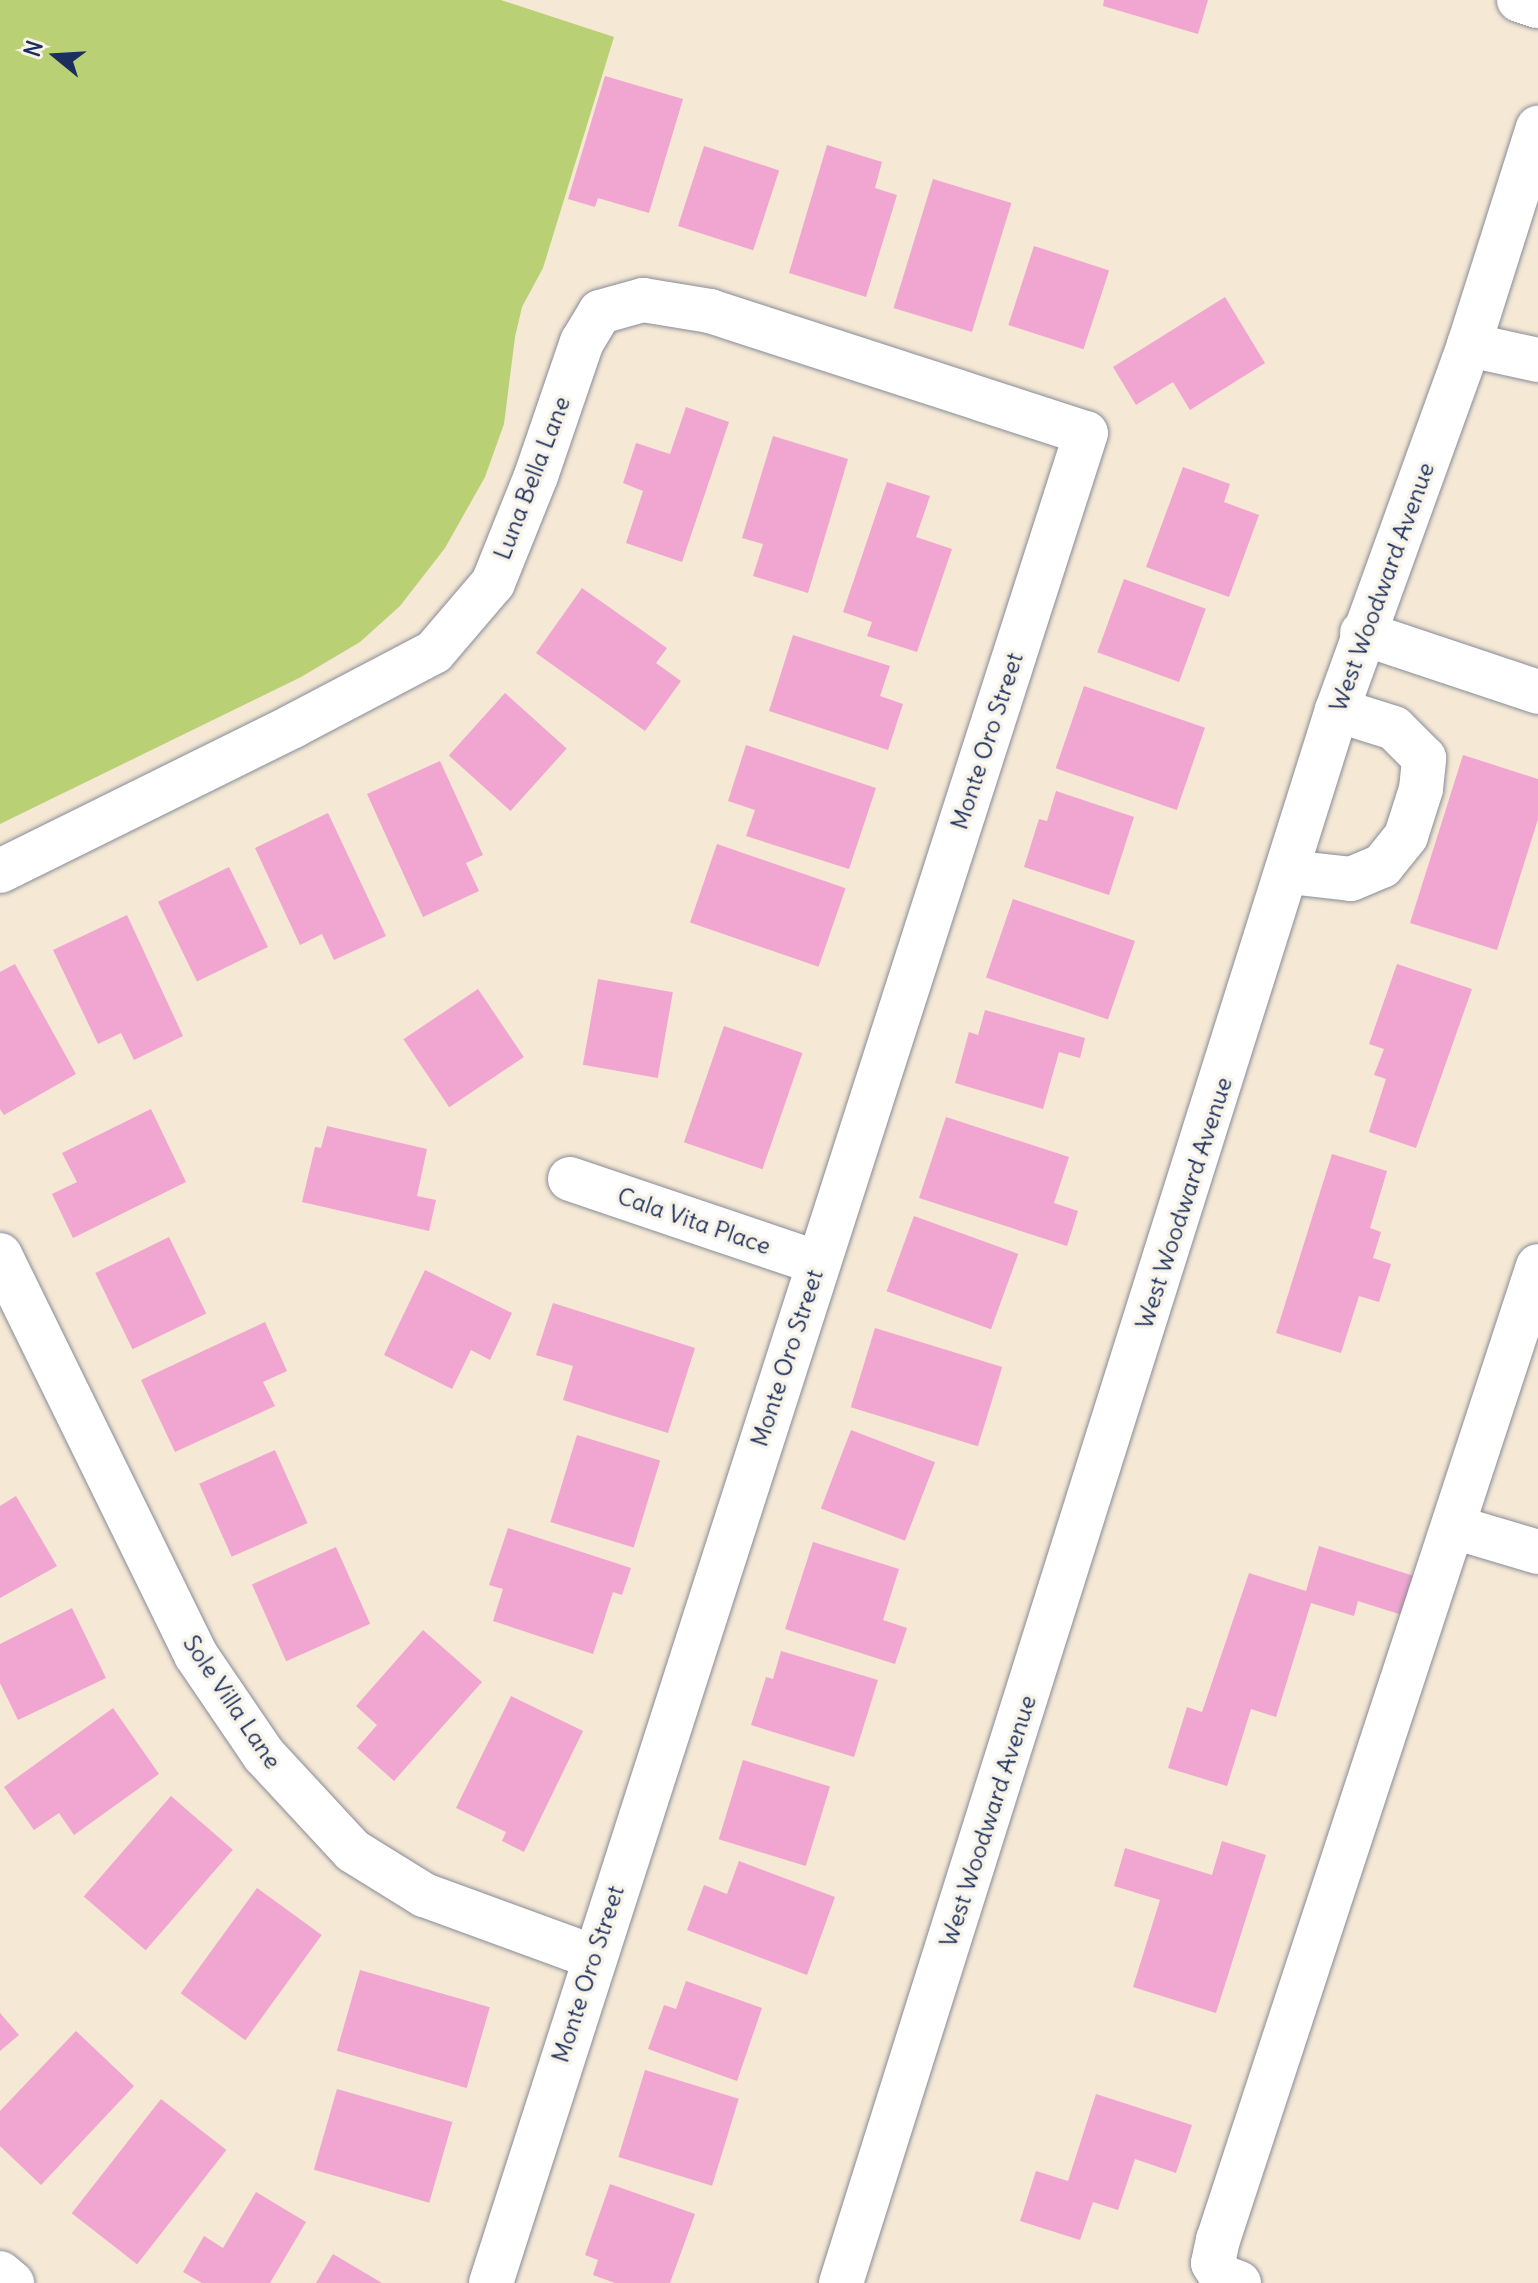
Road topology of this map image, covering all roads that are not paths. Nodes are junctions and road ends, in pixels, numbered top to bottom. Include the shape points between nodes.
1 (1519, 0) edge
2 (1538, 6) edge
3 (1538, 128) edge
4 (1469, 345) junction
5 (1538, 360) edge
6 (1086, 433) joint
7 (1362, 633) junction
8 (1538, 692) edge
9 (1337, 710) junction
10 (0, 871) edge
11 (1289, 872) junction
12 (570, 1179) dead end
13 (0, 1255) edge
14 (818, 1263) junction
15 (1538, 1266) edge
16 (1454, 1527) junction
17 (1538, 1552) edge
18 (593, 1957) junction
19 (0, 2273) edge
20 (12, 2283) edge
21 (491, 2283) edge
22 (841, 2283) edge
23 (1239, 2283) edge

1 - 2 street
3 - 4 street, West Woodward Avenue
4 - 5 street
4 - 7 street, West Woodward Avenue
6 - 10 street, Luna Bella Lane via 710,311 643,300 600,312 582,342 493,583 434,652
6 - 14 street, Monte Oro Street
7 - 8 street
7 - 9 street, West Woodward Avenue
9 - 11 street, West Woodward Avenue
9 - 11 street via 1394,728 1424,758 1421,789 1406,836 1382,866 1351,879
11 - 22 street, West Woodward Avenue
12 - 14 street, Cala Vita Place
13 - 18 street, Sole Villa Lane via 196,1655 264,1755 353,1851 412,1888
14 - 18 street, Monte Oro Street
15 - 16 street
16 - 17 street
16 - 23 street via 1218,2240 1213,2263 1221,2276
18 - 21 street, Monte Oro Street
19 - 20 street

